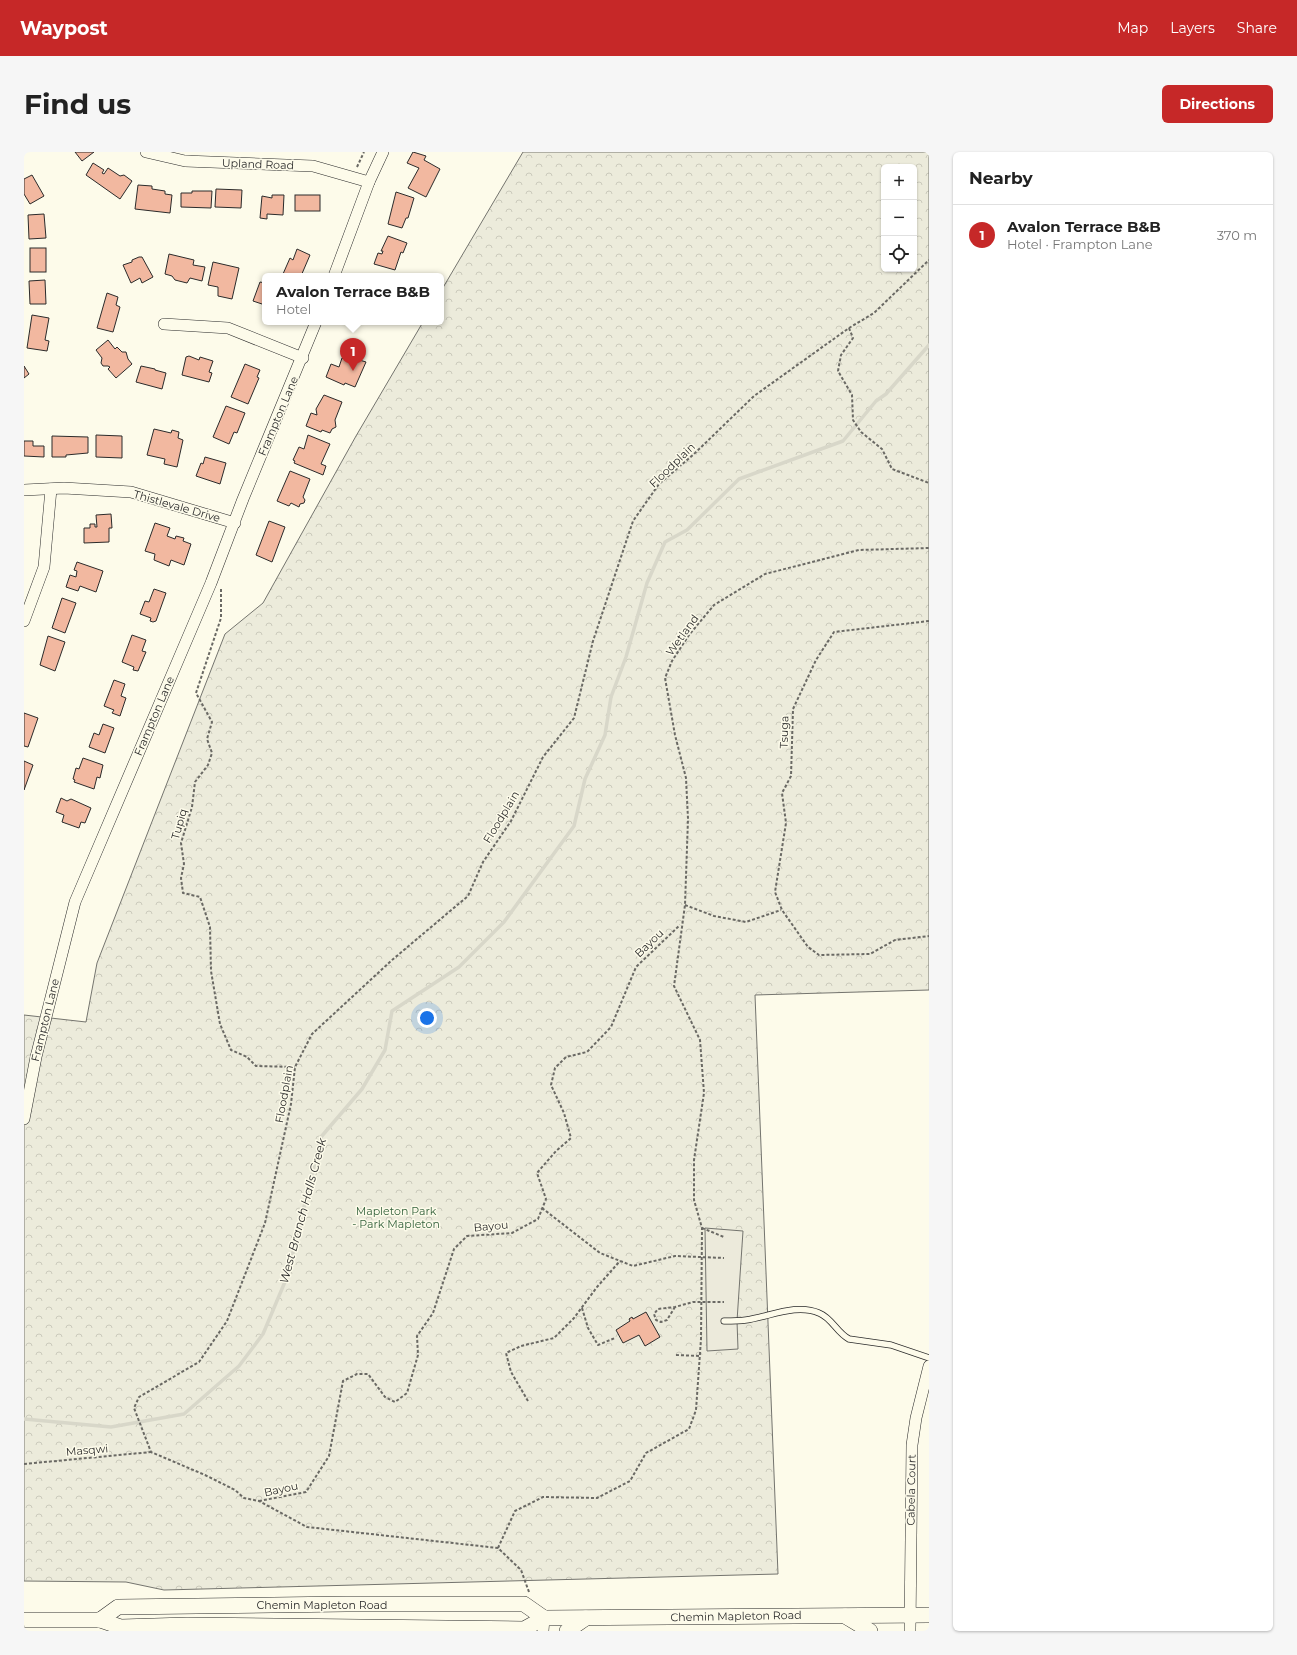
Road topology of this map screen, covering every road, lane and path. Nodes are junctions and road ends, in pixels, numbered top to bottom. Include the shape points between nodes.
1 (146, 152) edge
2 (364, 152) edge
3 (383, 152) edge
4 (353, 177) junction
5 (369, 182) junction
6 (929, 260) edge
7 (335, 273) edge
8 (164, 324) dead end
9 (315, 325) edge
10 (849, 328) junction
11 (303, 358) junction
12 (929, 483) edge
13 (51, 489) junction
14 (24, 490) edge
15 (235, 523) junction
16 (929, 548) edge
17 (211, 583) junction
18 (24, 621) edge
19 (929, 621) edge
20 (685, 905) junction
21 (782, 910) junction
22 (681, 924) junction
23 (929, 936) edge
24 (295, 1067) junction
25 (24, 1119) edge
26 (542, 1208) junction
27 (702, 1228) junction
28 (724, 1237) dead end
29 (701, 1257) junction
30 (724, 1258) dead end
31 (620, 1261) junction
32 (701, 1302) junction
33 (724, 1302) dead end
34 (675, 1307) junction
35 (582, 1308) junction
36 (724, 1321) dead end
37 (615, 1338) dead end
38 (676, 1355) dead end
39 (700, 1356) junction
40 (929, 1358) edge
41 (929, 1366) edge
42 (528, 1401) dead end
43 (151, 1452) junction
44 (24, 1464) edge
45 (259, 1501) junction
46 (498, 1548) junction
47 (529, 1592) dead end
48 (383, 1604) junction
49 (909, 1615) junction
50 (929, 1615) edge
51 (844, 1616) junction
52 (586, 1618) junction
53 (24, 1620) edge
54 (100, 1620) junction
55 (544, 1625) edge
56 (348, 1629) edge
57 (502, 1629) edge
58 (568, 1631) edge
59 (870, 1631) edge
60 (910, 1631) edge

1 - 4 street, Upland Road via 185,161 313,166
2 - 4 path
3 - 5 street
4 - 5 street, Upland Road
5 - 7 street
6 - 10 path, Floodplain via 874,313
8 - 11 street via 228,328
9 - 11 street, Frampton Lane
10 - 12 path via 853,338 841,355 838,371 852,395 852,420 861,432 882,449 892,469
10 - 24 path, Floodplain via 754,396 659,484 633,521 593,641 574,718 543,757 511,820 483,862 468,896 392,960 312,1034
11 - 15 street, Frampton Lane
13 - 14 street, Thistlevale Drive
13 - 15 street, Thistlevale Drive via 131,492
13 - 18 street via 44,566
15 - 17 street, Frampton Lane
16 - 20 path, Wetland via 859,550 766,574 714,605 689,635 672,661 665,678 686,778 688,819
17 - 24 path, Tupiq via 221,587 221,618 196,693 212,722 207,739 212,753 208,764 195,782 192,807 181,843 184,864 181,878 183,893 200,897 210,927 211,971 220,1024 231,1050 246,1057 256,1066
17 - 25 street, Frampton Lane via 75,902 36,1057
19 - 21 path, Tsuga via 834,632 816,660 793,709 790,776 782,793 786,823 775,892
20 - 21 path via 714,916 746,922
20 - 22 path, Wetland
21 - 23 path, Tsuga via 808,948 819,955 870,954 896,940
22 - 26 path, Bayou via 636,968 611,1027 587,1052 566,1056 555,1068 551,1085 564,1113 571,1138 537,1173 546,1199
22 - 27 path, Wetland via 674,986 700,1040 704,1093 694,1160 694,1200
24 - 43 path, Floodplain via 291,1104 265,1223 227,1321 199,1362 139,1398 134,1408
26 - 31 path via 600,1253
26 - 45 path, Bayou via 538,1219 512,1233 467,1236 454,1249 433,1313 417,1336 418,1355 407,1393 395,1402 385,1397 368,1374 357,1374 343,1381 329,1456 306,1492
27 - 28 path
27 - 29 path, Wetland
29 - 30 path
29 - 31 path via 675,1256 633,1266
29 - 32 path, Wetland
31 - 35 path
32 - 33 path
32 - 34 path
32 - 39 path, Wetland
34 - 34 path via 655,1311 656,1320 667,1320
35 - 37 path via 588,1328 598,1345
35 - 42 path via 554,1338 521,1346 506,1353 511,1372
36 - 40 lane via 807,1310 820,1313 849,1339 891,1345
38 - 39 path
39 - 46 path, Wetland via 696,1410 689,1429 646,1453 630,1481 597,1498 543,1497 515,1511
41 - 49 street, Cabela Court via 912,1445
43 - 44 path, Masqwi
43 - 45 path via 205,1474 235,1490 244,1498
45 - 46 path via 307,1527
46 - 47 path via 521,1570
48 - 54 main road, Chemin Mapleton Road via 118,1607
48 - 55 main road, Chemin Mapleton Road via 524,1604
48 - 56 main road via 349,1614 343,1620
49 - 50 main road, Chemin Mapleton Road
49 - 51 main road, Chemin Mapleton Road
49 - 60 street, Cabela Court
51 - 52 main road, Chemin Mapleton Road
51 - 59 main road
52 - 55 main road, Chemin Mapleton Road
52 - 58 main road
53 - 54 main road, Chemin Mapleton Road
54 - 56 main road, Chemin Mapleton Road via 121,1627 317,1626
55 - 57 main road, Chemin Mapleton Road
56 - 57 main road, Chemin Mapleton Road

